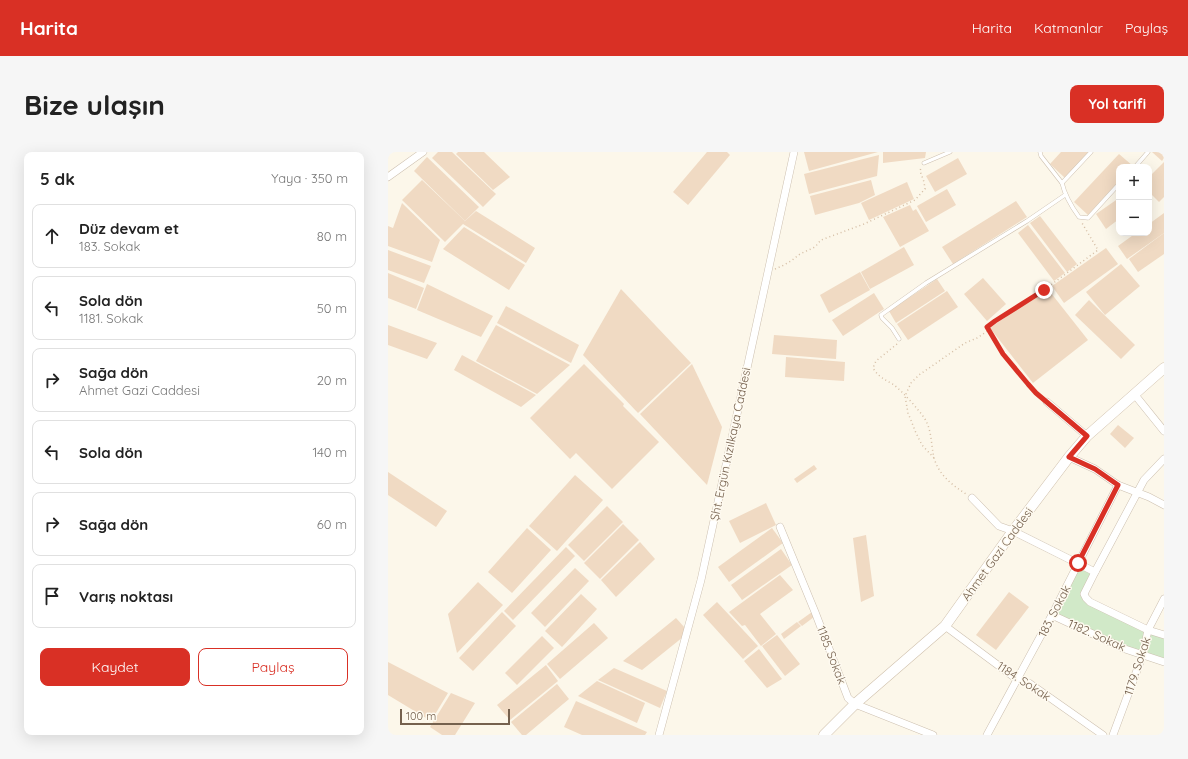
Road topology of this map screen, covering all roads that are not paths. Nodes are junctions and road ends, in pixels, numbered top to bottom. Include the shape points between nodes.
1 (423, 152) edge
2 (794, 152) edge
3 (950, 152) edge
4 (1040, 152) edge
5 (1091, 152) edge
6 (1148, 152) edge
7 (924, 163) road end
8 (1138, 164) edge
9 (388, 177) edge
10 (1062, 183) junction
11 (1116, 187) edge
12 (1065, 195) junction
13 (899, 339) road end
14 (1164, 368) edge
15 (1135, 395) junction
16 (1047, 402) road end
17 (1164, 431) edge
18 (1087, 436) junction
19 (1069, 457) junction
20 (1164, 459) edge
21 (1118, 485) junction
22 (1137, 493) junction
23 (972, 498) road end
24 (1164, 505) edge
25 (780, 527) dead end
26 (1013, 531) junction
27 (1078, 563) junction
28 (1095, 572) junction
29 (1164, 599) edge
30 (1052, 615) junction
31 (945, 626) junction
32 (1148, 630) junction
33 (1164, 635) edge
34 (1143, 654) junction
35 (1164, 662) edge
36 (1018, 680) junction
37 (855, 704) junction
38 (659, 735) edge
39 (824, 735) edge
40 (933, 735) edge
41 (987, 735) edge
42 (1103, 735) edge
43 (1113, 735) edge

1 - 9 street
2 - 38 street, Şht. Ergün Kızılkaya Caddesi via 701,580
3 - 7 lane
4 - 10 lane
5 - 10 lane
6 - 8 lane
10 - 12 lane
11 - 12 lane via 1088,218 1079,217
12 - 13 lane via 926,283 881,315
14 - 15 street, Ahmet Gazi Caddesi
15 - 17 street
15 - 18 street, Ahmet Gazi Caddesi
16 - 18 street
18 - 19 street, Ahmet Gazi Caddesi
19 - 21 street via 1095,469
19 - 26 street, Ahmet Gazi Caddesi
20 - 22 street via 1144,480
21 - 22 street
21 - 27 street, 183. Sokak
22 - 24 street
22 - 28 street
23 - 26 street via 999,526
25 - 37 street, 1185. Sokak via 848,698
26 - 27 street
26 - 31 street, Ahmet Gazi Caddesi
27 - 28 street
27 - 30 street, 183. Sokak
28 - 32 street via 1084,594 1086,598
29 - 32 street, 1179. Sokak
30 - 34 street, 1182. Sokak
30 - 36 street, 183. Sokak
31 - 36 street, 1184. Sokak
31 - 37 street, Ahmet Gazi Caddesi
32 - 33 street
32 - 34 street, 1179. Sokak
34 - 35 street, 1182. Sokak
34 - 43 street, 1179. Sokak
36 - 41 street, 183. Sokak
36 - 42 street, 1184. Sokak via 1029,683
37 - 39 street, Ahmet Gazi Caddesi
37 - 40 street

